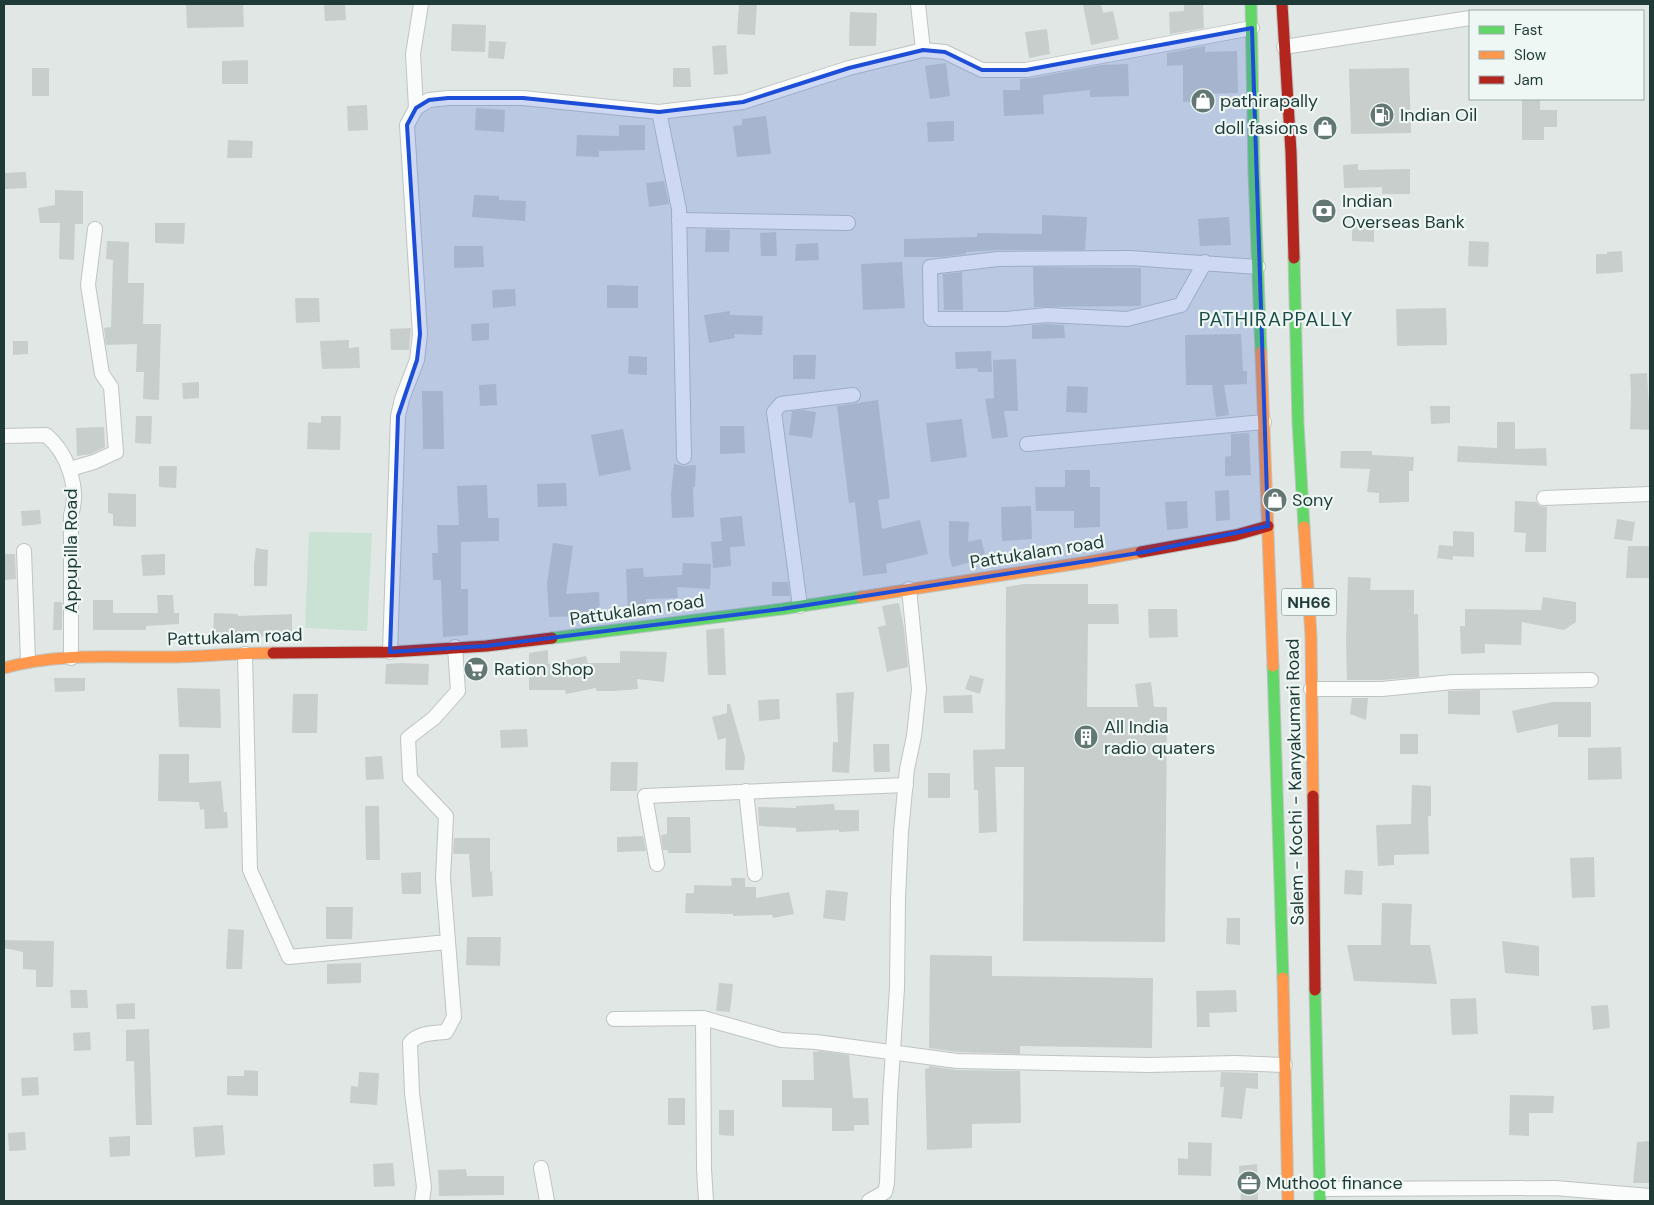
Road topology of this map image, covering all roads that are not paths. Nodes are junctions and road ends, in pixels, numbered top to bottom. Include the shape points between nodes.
1 (421, 4) edge
2 (918, 4) edge
3 (1252, 4) edge
4 (1282, 4) edge
5 (1469, 18) edge
6 (1252, 28) junction
7 (1284, 47) junction
8 (922, 50) junction
9 (416, 108) junction
10 (660, 112) junction
11 (679, 220) junction
12 (848, 223) dead end
13 (95, 228) dead end
14 (1205, 262) junction
15 (1258, 266) junction
16 (853, 395) dead end
17 (1264, 422) junction
18 (4, 436) edge
19 (1027, 444) dead end
20 (684, 457) dead end
21 (70, 469) junction
22 (1650, 494) edge
23 (1544, 498) dead end
24 (1268, 526) junction
25 (24, 550) dead end
26 (909, 589) junction
27 (800, 606) junction
28 (455, 648) junction
29 (390, 652) junction
30 (245, 654) junction
31 (71, 658) junction
32 (28, 660) junction
33 (4, 668) edge
34 (1591, 680) dead end
35 (1311, 689) junction
36 (906, 785) junction
37 (746, 791) junction
38 (657, 864) dead end
39 (755, 874) dead end
40 (448, 942) junction
41 (703, 1018) junction
42 (614, 1019) dead end
43 (893, 1052) junction
44 (1285, 1064) junction
45 (541, 1168) dead end
46 (1320, 1195) edge
47 (1650, 1196) edge
48 (422, 1201) edge
49 (547, 1201) edge
50 (706, 1201) edge
51 (869, 1201) edge
52 (1288, 1201) edge

1 - 9 street via 413,54
2 - 8 street
3 - 6 main road
4 - 7 main road, Salem - Kochi - Kanyakumari Road / NH66
5 - 7 street
6 - 8 street via 1026,70 982,70 945,52
6 - 15 main road
7 - 35 main road, Salem - Kochi - Kanyakumari Road / NH66
8 - 10 street via 849,68 743,102
9 - 10 street via 429,100 448,98 523,98
9 - 29 street via 407,125 420,334 418,360 398,416
10 - 11 street
11 - 12 street
11 - 20 street
13 - 21 street via 88,285 102,374 111,386 116,452
14 - 14 street via 1130,258 998,259 930,266 931,320 1006,320 1047,315 1127,320 1181,304
14 - 15 street
15 - 17 main road
16 - 27 street via 781,404 774,412
17 - 19 street
17 - 24 main road
18 - 21 street, Appupilla Road via 46,435 56,443
21 - 31 street, Appupilla Road via 75,504 71,515
22 - 23 street
24 - 26 main road, Pattukalam road via 1145,552
24 - 44 main road
25 - 32 street
26 - 27 main road, Pattukalam road
26 - 36 street via 919,689
27 - 28 main road, Pattukalam road
28 - 29 main road, Pattukalam road
28 - 40 street via 458,691 434,718 408,738 410,778 446,816 443,878
29 - 30 main road, Pattukalam road
30 - 31 main road, Pattukalam road
30 - 40 street via 250,870 289,957
31 - 32 main road, Pattukalam road
32 - 33 main road, Pattukalam road
34 - 35 street
35 - 46 main road, Salem - Kochi - Kanyakumari Road / NH66
36 - 37 street
36 - 43 street
37 - 38 street via 645,796
37 - 39 street
40 - 48 street via 454,1017 446,1032 415,1037 410,1043 412,1093 424,1187
41 - 42 street
41 - 43 street via 781,1040
41 - 50 street
43 - 44 street via 957,1061
43 - 51 street via 887,1183 884,1192
44 - 52 main road
45 - 49 street
46 - 47 street via 1555,1188

